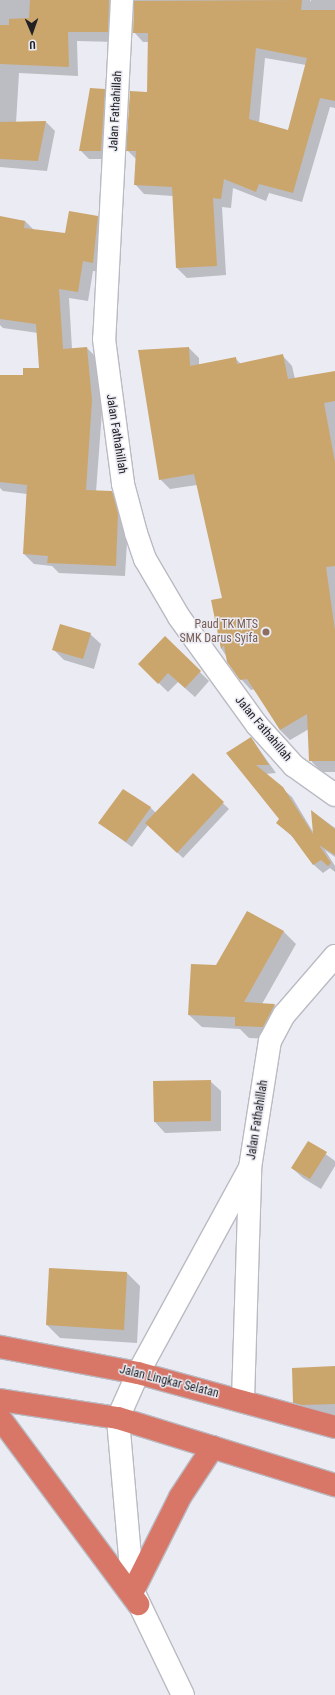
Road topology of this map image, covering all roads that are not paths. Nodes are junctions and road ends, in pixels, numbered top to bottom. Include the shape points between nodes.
1 (122, 0) edge
2 (335, 795) edge
3 (335, 956) edge
4 (250, 1168) junction
5 (0, 1347) edge
6 (138, 1373) junction
7 (0, 1400) edge
8 (243, 1400) junction
9 (0, 1418) edge
10 (118, 1418) junction
11 (335, 1427) edge
12 (213, 1447) junction
13 (335, 1485) edge
14 (136, 1597) junction
15 (183, 1695) edge

1 - 2 street, Jalan Fathahillah via 104,339 107,380 124,484 136,533 145,559 179,617 257,725 294,766
3 - 4 street, Jalan Fathahillah via 284,1015 270,1040
4 - 6 street, Jalan Fathahillah
4 - 8 street
5 - 6 highway, Jalan Lingkar Selatan
6 - 8 highway, Jalan Lingkar Selatan
6 - 10 street, Jalan Fathahillah
7 - 10 highway
8 - 11 highway, Jalan Lingkar Selatan
9 - 14 highway
10 - 12 highway
10 - 14 street
12 - 13 highway
12 - 14 highway via 180,1497
14 - 15 street

